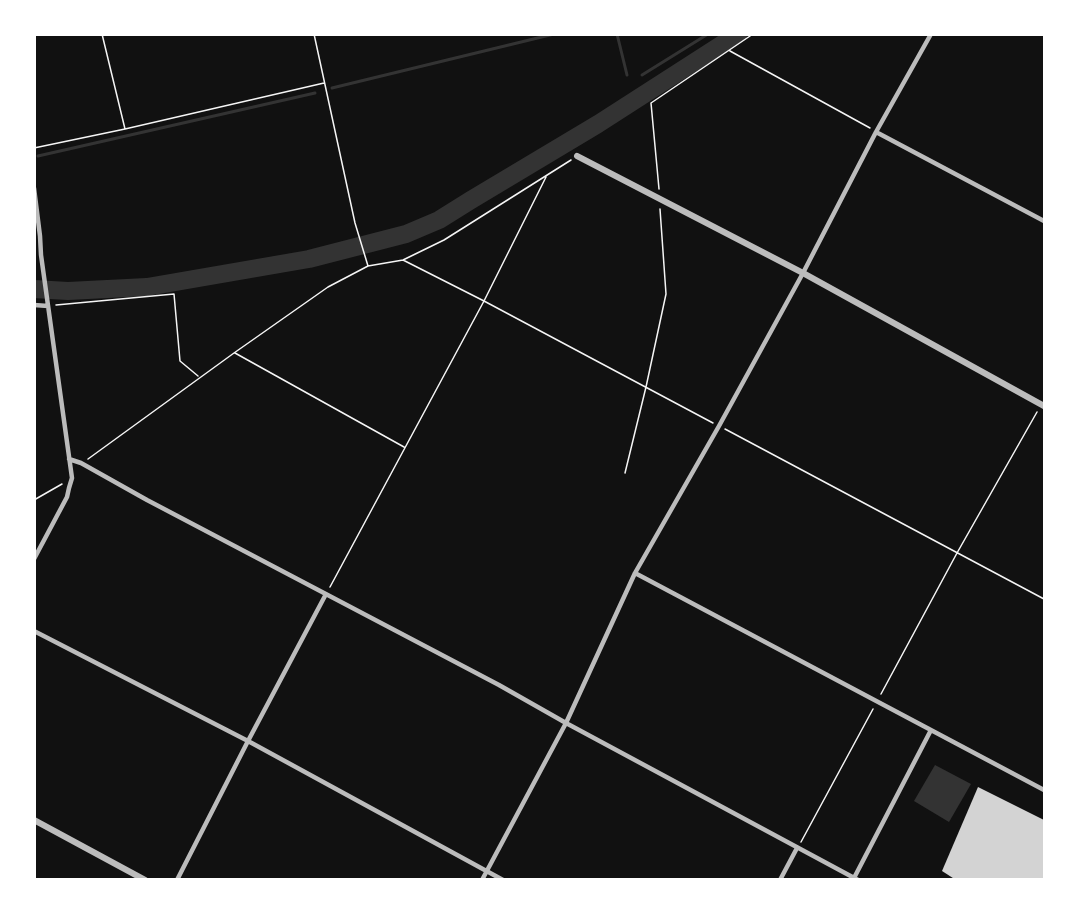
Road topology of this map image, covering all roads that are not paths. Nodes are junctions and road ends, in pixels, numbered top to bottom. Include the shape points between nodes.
1 (931, 34) edge
2 (876, 132) junction
3 (577, 156) road end
4 (34, 188) edge
5 (1044, 221) edge
6 (803, 273) junction
7 (34, 305) edge
8 (48, 306) junction
9 (1043, 405) edge
10 (69, 459) junction
11 (34, 559) edge
12 (635, 573) junction
13 (326, 594) junction
14 (34, 631) edge
15 (566, 723) junction
16 (931, 730) junction
17 (248, 741) junction
18 (1044, 790) edge
19 (34, 820) edge
20 (797, 848) junction
21 (486, 871) junction
22 (856, 878) edge
23 (145, 879) edge
24 (177, 879) edge
25 (482, 879) edge
26 (503, 879) edge
27 (780, 879) edge

1 - 2 street
2 - 5 street
2 - 6 street
3 - 6 street
4 - 8 street
6 - 9 street
6 - 12 street
7 - 8 street
8 - 10 street
10 - 11 street via 72,478 67,497
10 - 13 street
12 - 15 street
12 - 16 street
13 - 15 street
13 - 17 street
14 - 17 street
15 - 20 street
15 - 21 street
16 - 18 street
16 - 22 street
17 - 21 street
17 - 24 street
19 - 23 street
20 - 22 street
20 - 27 street
21 - 25 street
21 - 26 street

